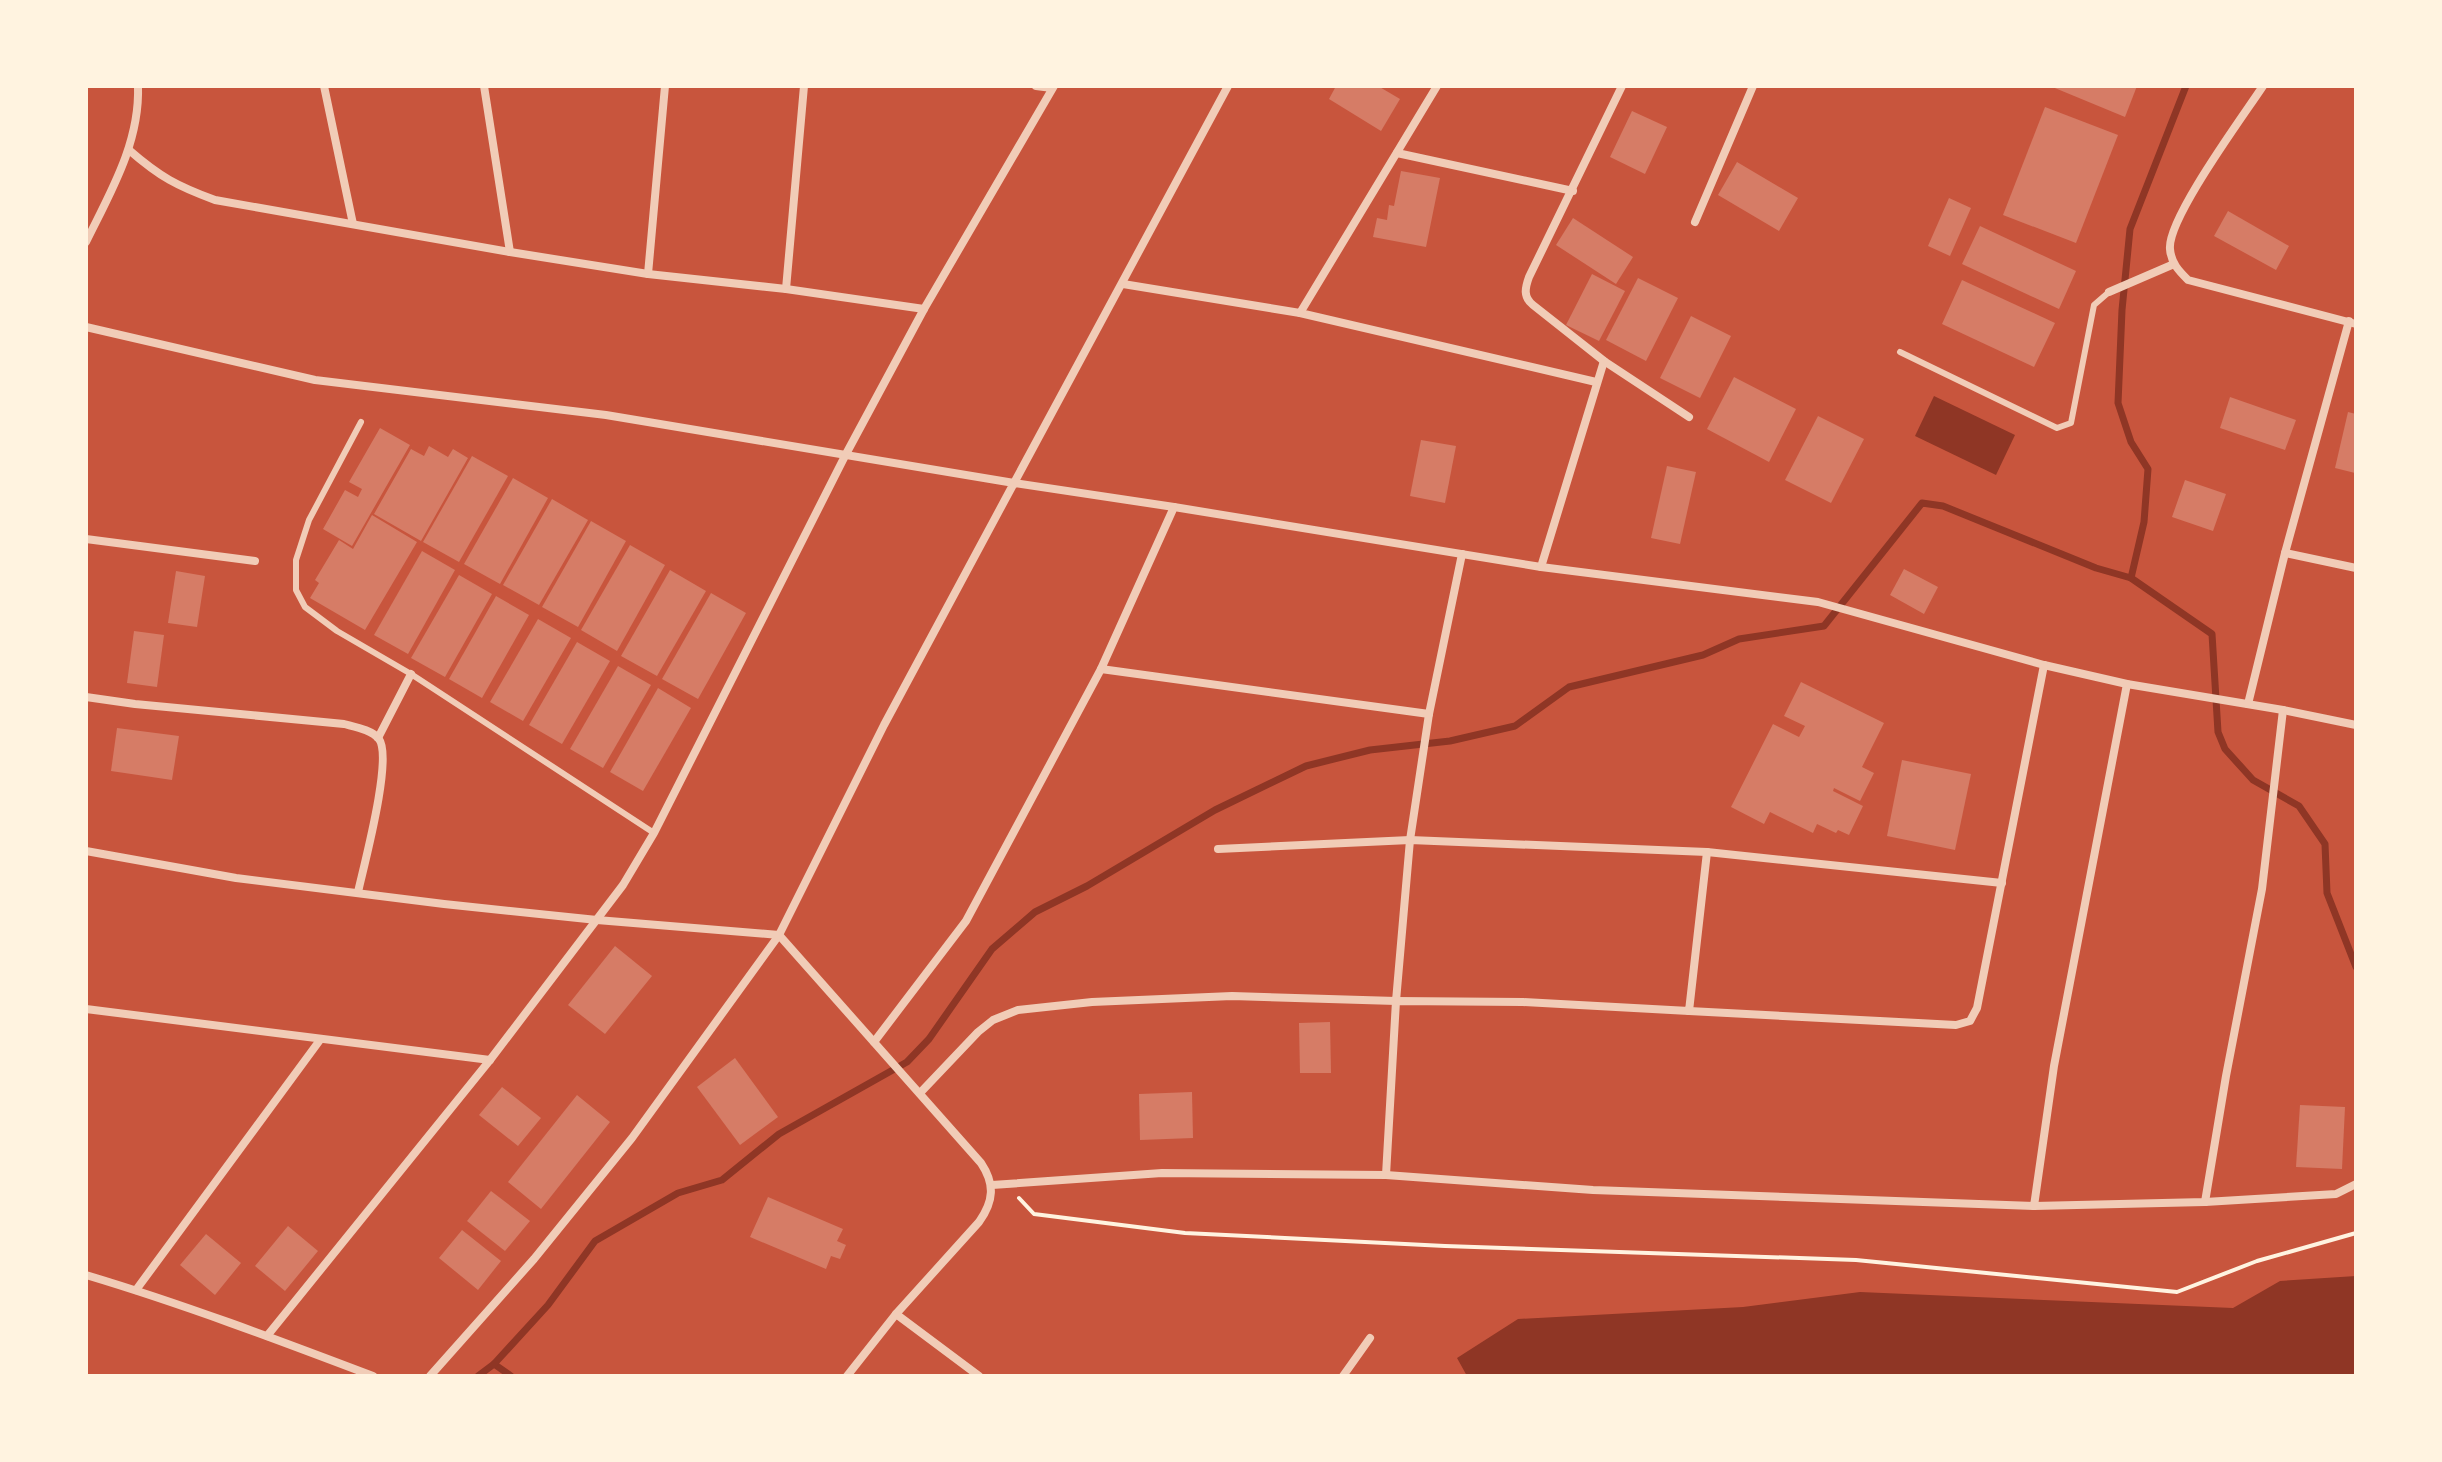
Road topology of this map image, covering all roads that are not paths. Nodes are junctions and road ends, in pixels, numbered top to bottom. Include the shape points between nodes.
1 (138, 86) edge
2 (324, 86) edge
3 (484, 86) edge
4 (665, 86) edge
5 (804, 86) edge
6 (1036, 86) edge
7 (1228, 86) edge
8 (1437, 86) edge
9 (1622, 86) edge
10 (1753, 86) edge
11 (2263, 86) edge
12 (1053, 87) edge
13 (129, 150) junction
14 (1397, 153) junction
15 (1573, 191) junction
16 (1695, 222) dead end
17 (353, 224) junction
18 (86, 242) edge
19 (510, 252) junction
20 (2174, 264) junction
21 (648, 274) junction
22 (1123, 284) junction
23 (786, 289) junction
24 (2109, 292) joint
25 (924, 309) junction
26 (1300, 313) junction
27 (2352, 322) edge
28 (86, 327) edge
29 (1900, 352) dead end
30 (1604, 361) junction
31 (1596, 382) junction
32 (1689, 417) dead end
33 (361, 422) dead end
34 (846, 454) junction
35 (1014, 483) junction
36 (1174, 507) junction
37 (86, 539) edge
38 (2285, 553) junction
39 (1462, 554) junction
40 (255, 561) dead end
41 (1541, 567) junction
42 (2356, 568) edge
43 (2044, 665) junction
44 (1101, 669) junction
45 (411, 674) junction
46 (2127, 684) junction
47 (86, 697) edge
48 (2248, 704) junction
49 (2283, 710) junction
50 (1429, 714) junction
51 (2356, 725) edge
52 (378, 738) junction
53 (654, 833) junction
54 (1410, 840) junction
55 (1218, 849) dead end
56 (86, 851) edge
57 (1707, 852) junction
58 (2002, 883) junction
59 (358, 892) junction
60 (597, 920) junction
61 (779, 935) junction
62 (1396, 1001) junction
63 (86, 1009) edge
64 (1689, 1011) junction
65 (320, 1040) junction
66 (877, 1045) junction
67 (490, 1060) junction
68 (920, 1093) junction
69 (1386, 1175) junction
70 (2356, 1184) edge
71 (992, 1185) junction
72 (2205, 1202) junction
73 (2034, 1206) junction
74 (86, 1275) edge
75 (136, 1290) junction
76 (896, 1314) junction
77 (267, 1336) junction
78 (1370, 1338) dead end
79 (373, 1376) edge
80 (430, 1376) edge
81 (847, 1376) edge
82 (979, 1376) edge
83 (1343, 1376) edge

1 - 13 street
2 - 17 street
3 - 19 street
4 - 21 street
5 - 23 street
6 - 12 street
7 - 22 street
8 - 14 street
9 - 15 street
10 - 16 street
11 - 20 street via 2179,217 2169,247
12 - 25 street
13 - 17 street via 157,174 215,200
13 - 18 street
14 - 15 street
14 - 26 street
15 - 30 street via 1525,294 1527,301
17 - 19 street
19 - 21 street
20 - 24 street
20 - 27 street via 2188,280
21 - 23 street
22 - 26 street
22 - 35 street
23 - 25 street
24 - 29 lane via 2094,305 2071,423 2057,428
25 - 34 street
26 - 31 street
27 - 38 street
28 - 34 street via 315,380 606,415
30 - 31 street
30 - 32 street
31 - 41 street
33 - 45 lane via 309,520 296,560 296,590 305,607 337,631
34 - 35 street
34 - 53 street
35 - 36 street
35 - 61 street
36 - 39 street
36 - 44 street
37 - 40 street
38 - 42 street
38 - 48 street
39 - 41 street
39 - 50 street
41 - 43 street via 1823,603
43 - 46 street
43 - 58 street
44 - 50 street
44 - 66 street via 966,921
45 - 52 street
45 - 53 lane
46 - 48 street
46 - 73 street via 2054,1066
47 - 52 street via 344,724
48 - 49 street
49 - 51 street
49 - 72 street via 2262,889
50 - 54 street
52 - 59 street via 384,753 382,777
53 - 60 street
54 - 55 street
54 - 57 street
54 - 62 street
56 - 59 street via 236,878
57 - 58 street
57 - 64 street
58 - 64 street via 1977,1008 1965,1024
59 - 60 street
60 - 61 street
60 - 67 street
61 - 66 street
61 - 80 street via 632,1138
62 - 64 street
62 - 68 street via 1232,996 1018,1010 978,1032
62 - 69 street
63 - 65 street
65 - 67 street
65 - 75 street
66 - 68 street
67 - 77 street
68 - 71 street via 981,1163
69 - 71 street via 1162,1173
69 - 73 street via 1593,1190
70 - 72 street via 2336,1194
71 - 76 street via 979,1222
72 - 73 street
74 - 75 street
75 - 77 street
76 - 81 street
76 - 82 street
77 - 79 street
78 - 83 street

